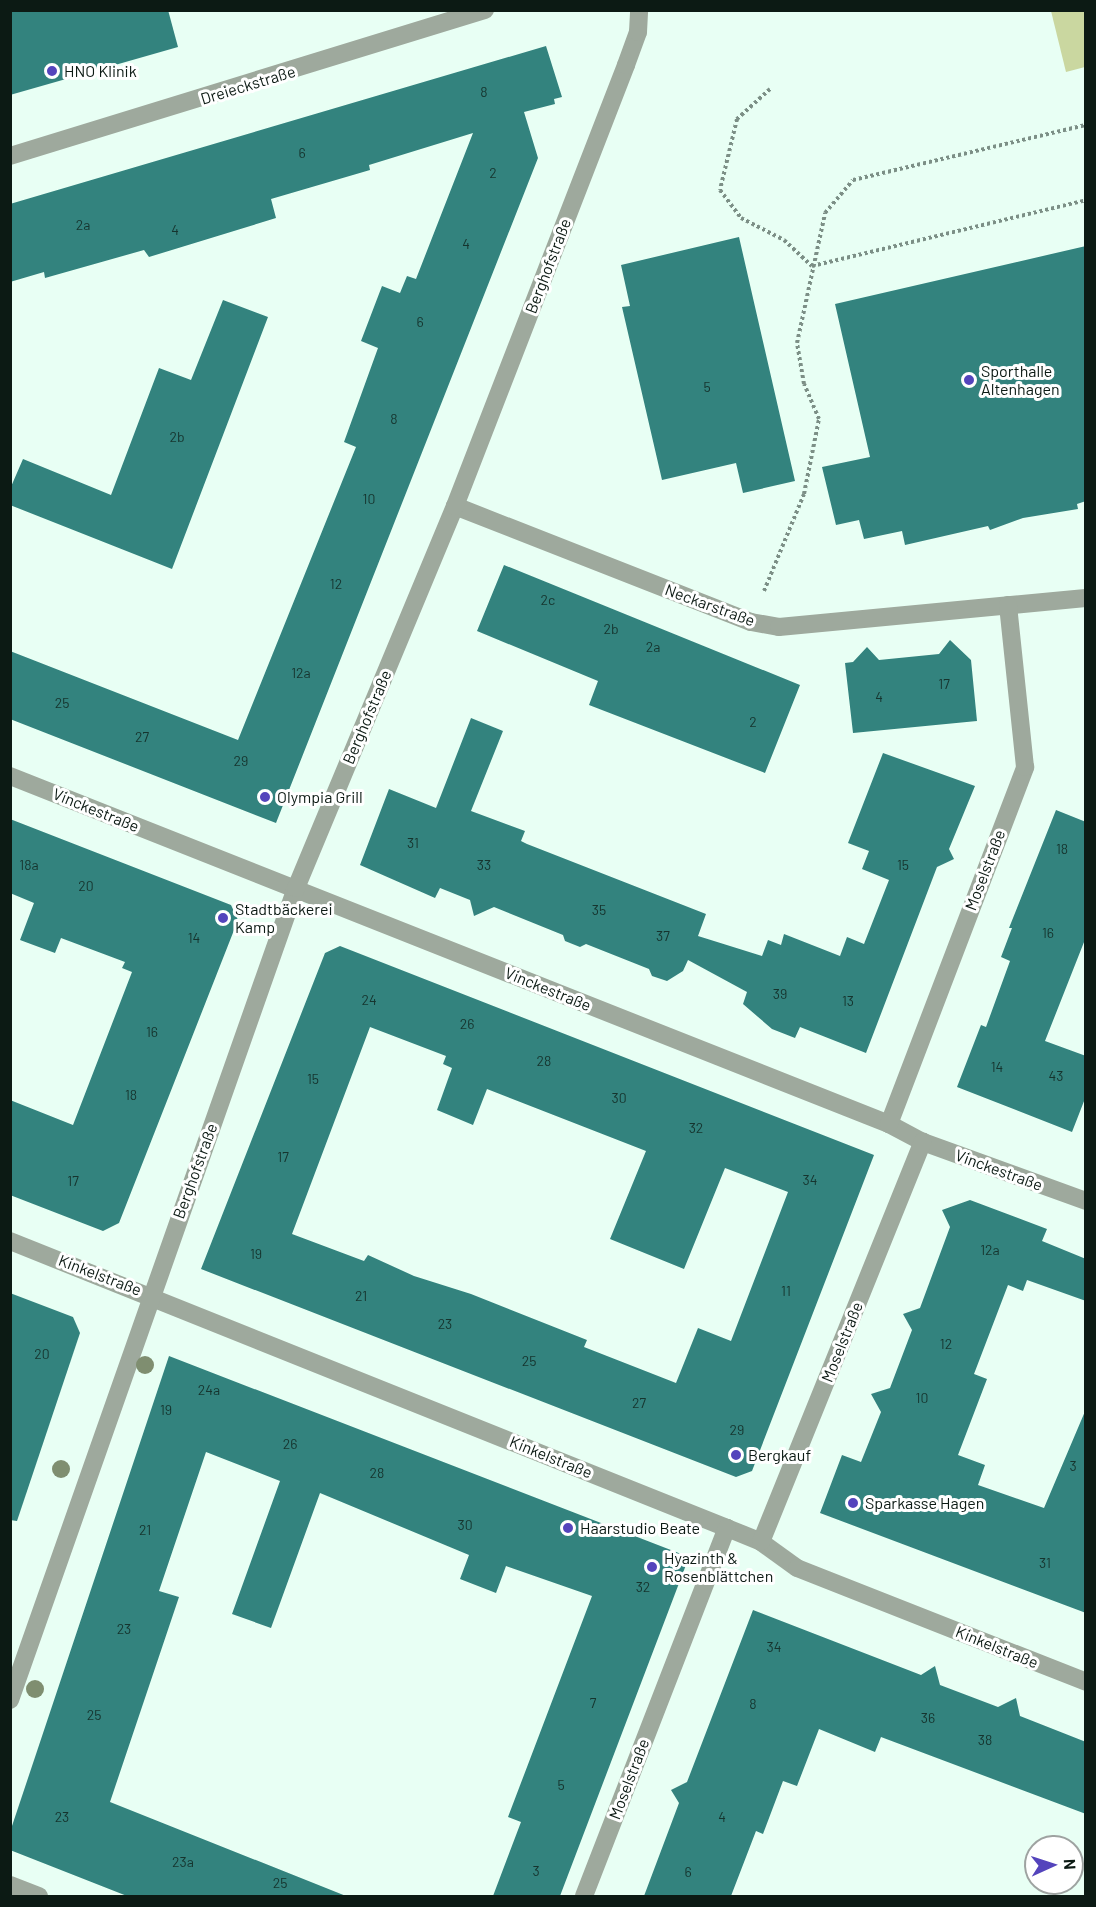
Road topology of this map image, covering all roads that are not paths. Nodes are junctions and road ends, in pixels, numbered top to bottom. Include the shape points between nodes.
1 (485, 10) edge
2 (639, 10) edge
3 (10, 156) edge
4 (455, 506) junction
5 (1086, 598) edge
6 (1008, 605) junction
7 (10, 776) edge
8 (296, 888) junction
9 (889, 1124) junction
10 (923, 1142) junction
11 (1086, 1201) edge
12 (10, 1241) edge
13 (150, 1295) junction
14 (727, 1528) junction
15 (761, 1542) junction
16 (1086, 1682) edge
17 (10, 1700) edge
18 (10, 1886) edge
19 (39, 1896) edge
20 (584, 1896) edge

1 - 3 street, Dreieckstraße
2 - 4 street, Berghofstraße via 638,32 626,65
4 - 6 street, Neckarstraße via 751,622 779,627
4 - 8 street, Berghofstraße
5 - 6 street, Neckarstraße
6 - 9 street, Moselstraße via 1025,767
7 - 8 street, Vinckestraße
8 - 9 street, Vinckestraße
8 - 13 street, Berghofstraße
9 - 10 street, Vinckestraße
10 - 11 street, Vinckestraße
10 - 15 street, Moselstraße
12 - 13 street, Kinkelstraße
13 - 14 street, Kinkelstraße
13 - 17 street, Berghofstraße
14 - 15 street, Kinkelstraße
14 - 20 street, Moselstraße
15 - 16 street, Kinkelstraße via 797,1568
18 - 19 street

